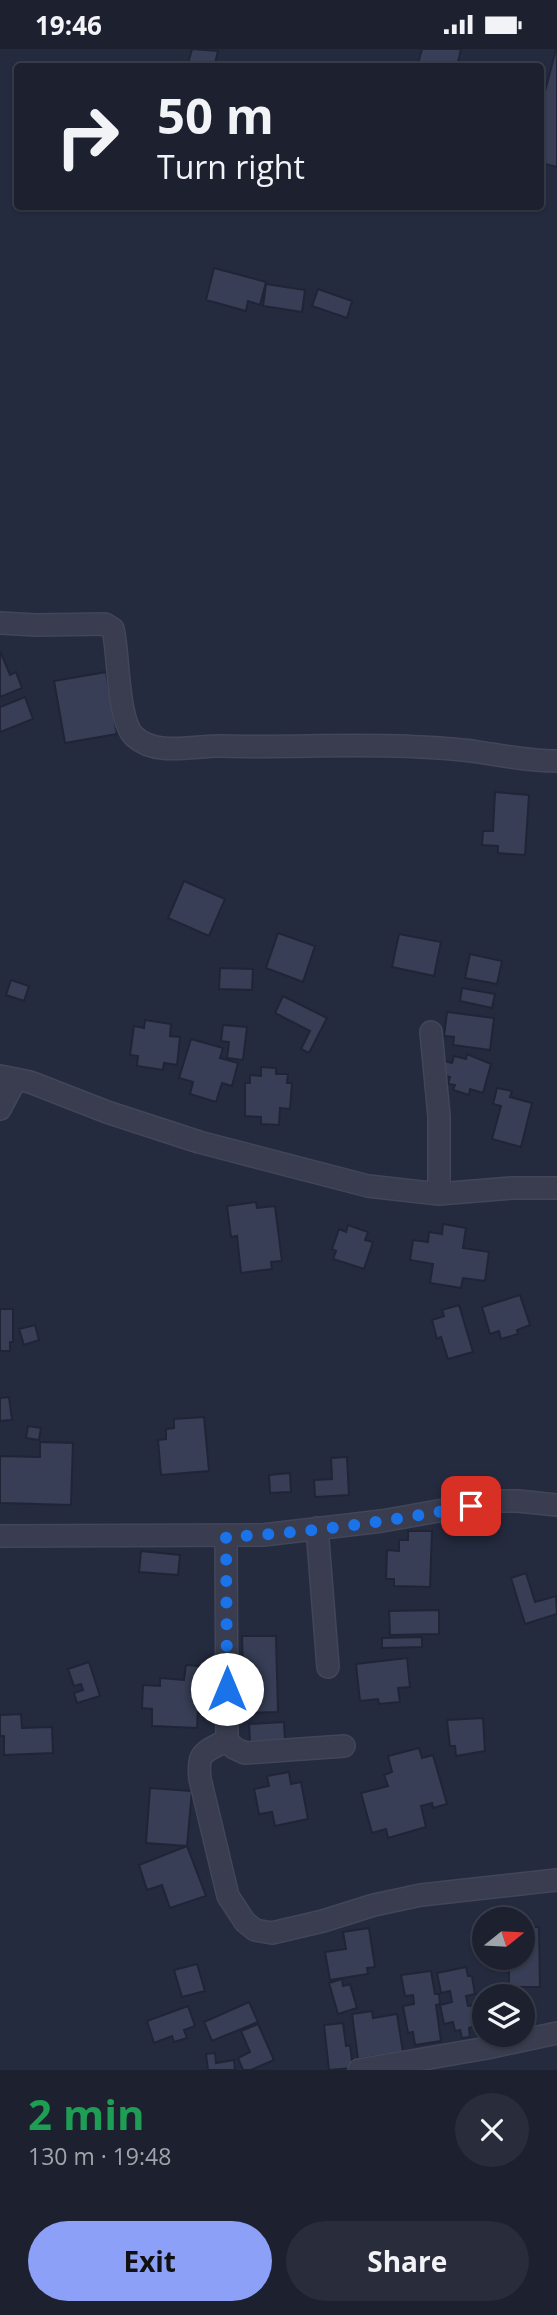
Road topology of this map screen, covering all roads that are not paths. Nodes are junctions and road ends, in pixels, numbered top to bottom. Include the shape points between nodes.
1 (0, 623) edge
2 (557, 761) edge
3 (431, 1032) dead end
4 (8, 1078) edge
5 (0, 1109) edge
6 (557, 1188) edge
7 (439, 1193) junction
8 (557, 1505) edge
9 (317, 1528) junction
10 (0, 1536) edge
11 (226, 1537) junction
12 (328, 1667) dead end
13 (227, 1740) junction
14 (344, 1746) dead end
15 (557, 1880) edge
16 (557, 2033) edge
17 (359, 2070) edge

1 - 2 street via 105,624 113,629 127,727 134,737 156,746 369,745
3 - 7 street via 439,1116
4 - 5 street
4 - 7 street via 199,1142 368,1186
6 - 7 street
8 - 9 street via 495,1501
9 - 11 street
9 - 12 street
10 - 11 street
11 - 13 street
13 - 14 street via 245,1753
13 - 15 street via 203,1753 198,1762 200,1779 228,1896 255,1930 272,1933 421,1895
16 - 17 street

